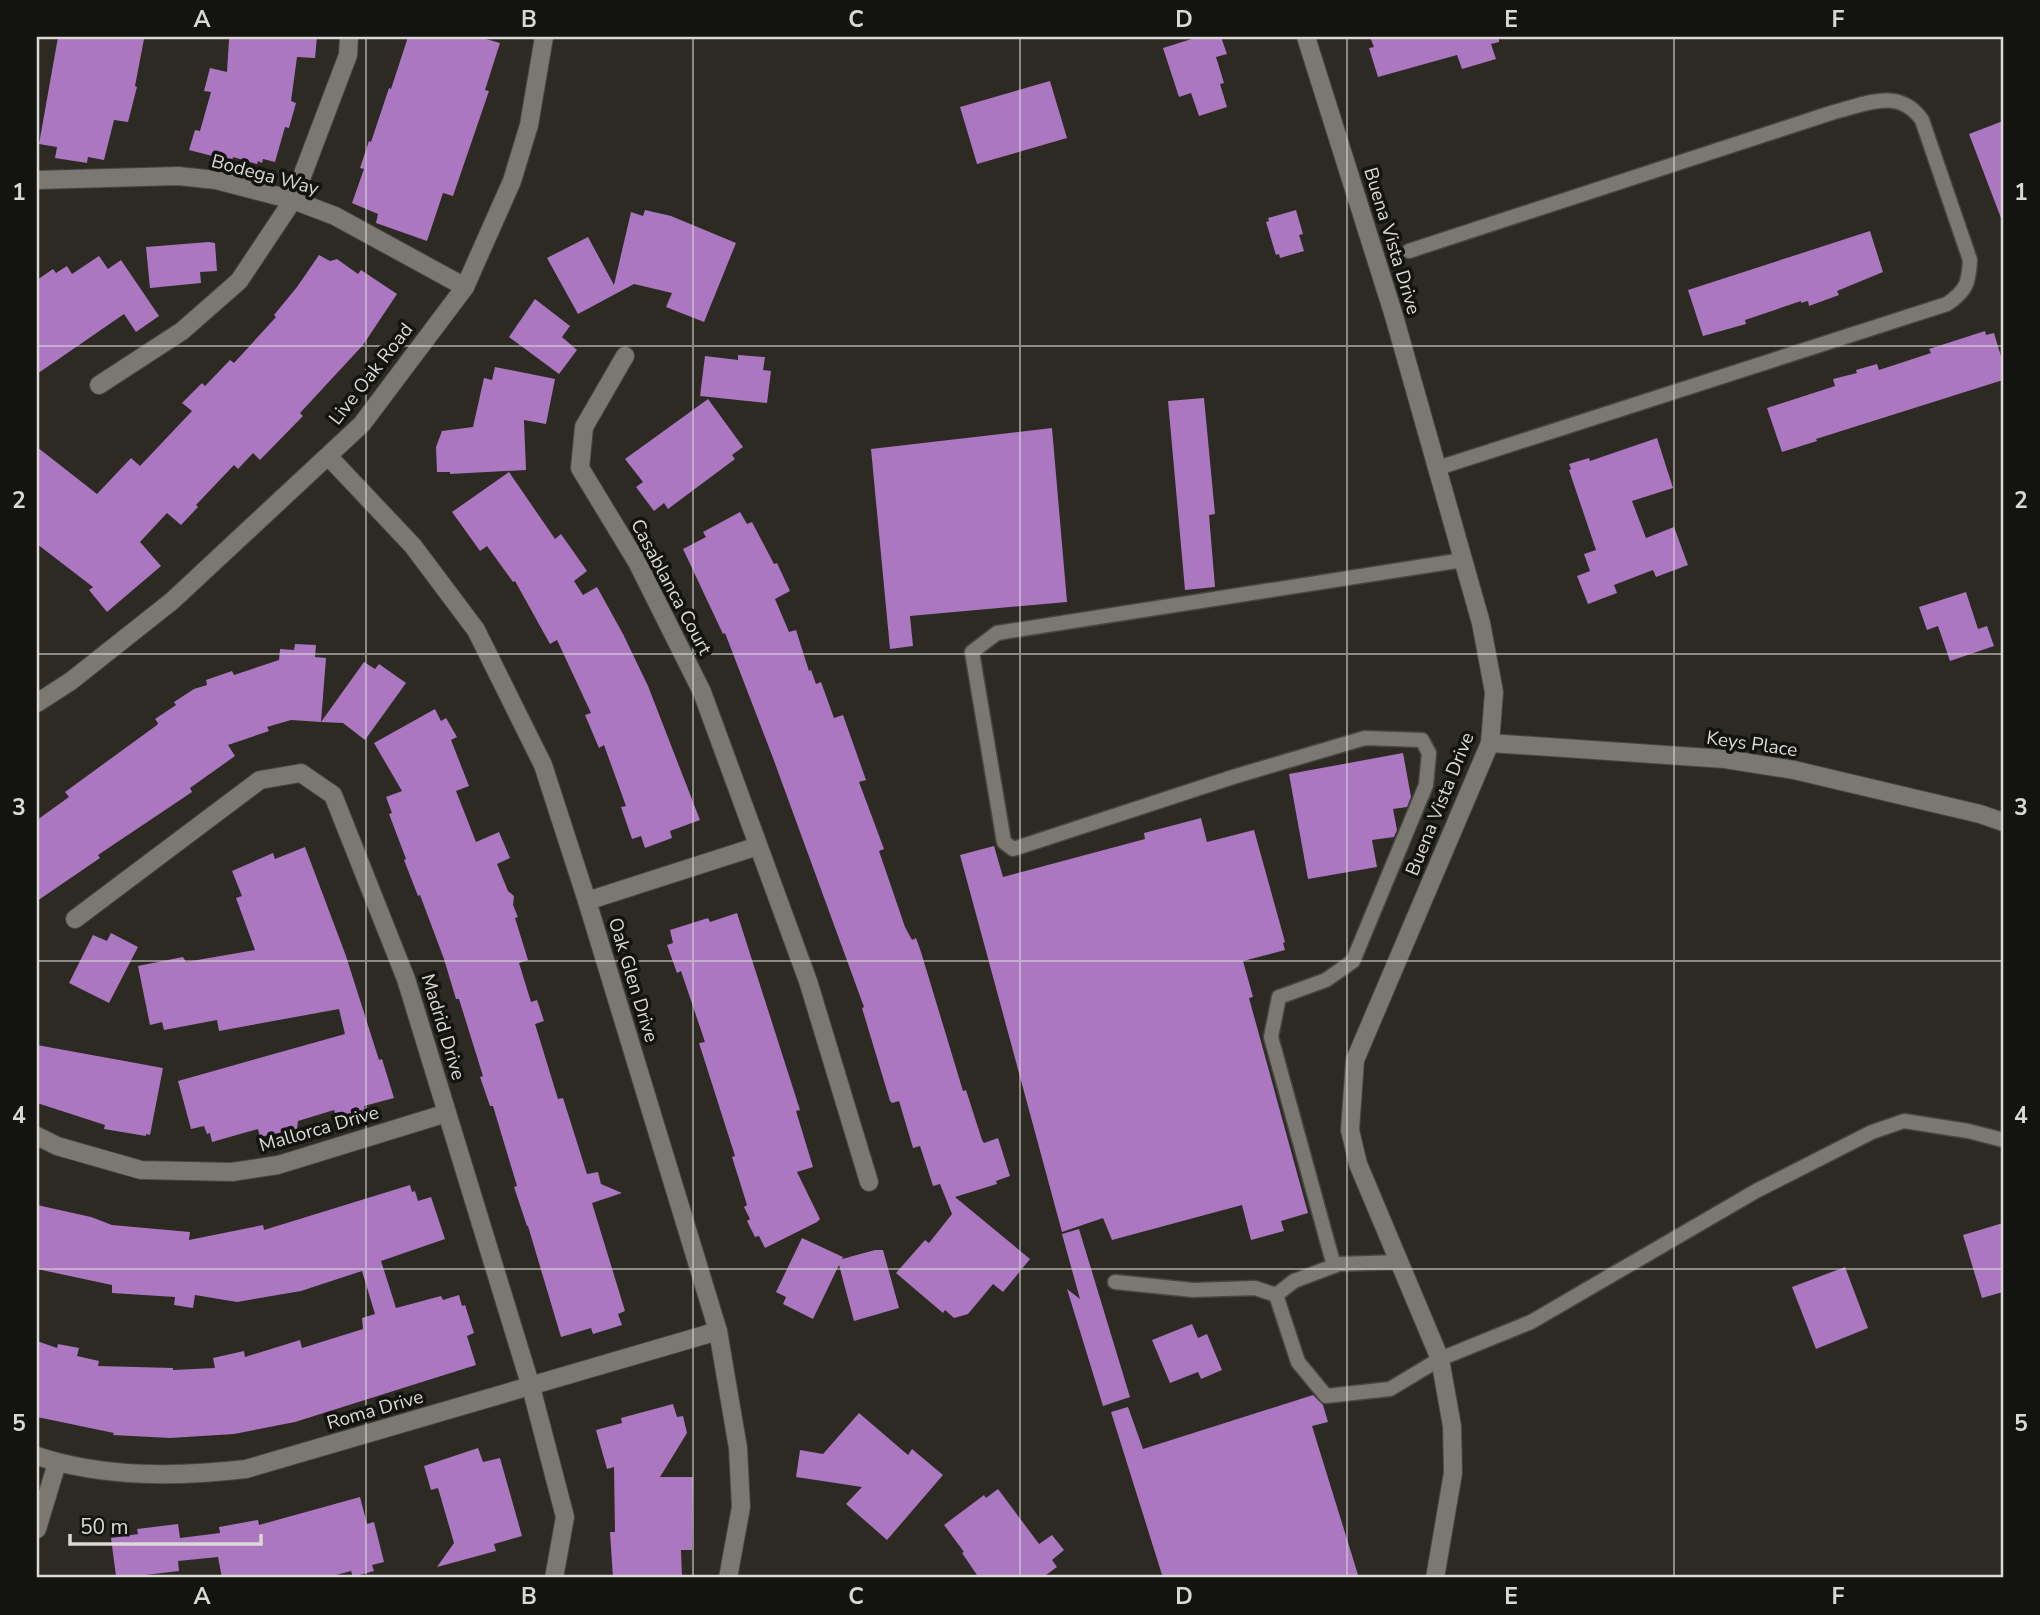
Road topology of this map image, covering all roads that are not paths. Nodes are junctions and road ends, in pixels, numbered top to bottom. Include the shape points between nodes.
1 (349, 37) edge
2 (544, 37) edge
3 (1306, 37) edge
4 (37, 180) edge
5 (293, 201) junction
6 (1409, 251) dead end
7 (465, 287) junction
8 (625, 356) dead end
9 (99, 385) dead end
10 (329, 457) junction
11 (1438, 468) junction
12 (1463, 560) junction
13 (37, 703) edge
14 (1490, 743) junction
15 (2003, 822) edge
16 (758, 846) junction
17 (587, 901) junction
18 (75, 919) dead end
19 (447, 1113) junction
20 (37, 1136) edge
21 (2003, 1140) edge
22 (869, 1182) dead end
23 (1399, 1262) junction
24 (1334, 1266) junction
25 (1115, 1282) dead end
26 (1276, 1295) junction
27 (719, 1331) junction
28 (1440, 1359) junction
29 (531, 1387) junction
30 (37, 1456) edge
31 (57, 1463) junction
32 (37, 1529) edge
33 (554, 1578) edge
34 (730, 1578) edge
35 (1435, 1578) edge

1 - 5 street via 348,55
2 - 7 street, Live Oak Road via 529,125 512,181
3 - 11 street, Buena Vista Drive
4 - 5 street, Bodega Way via 178,176 216,180
5 - 7 street, Bodega Way via 335,216
5 - 9 street via 239,282 182,331
6 - 11 lane via 1834,112 1893,100 1914,108 1922,120 1970,260 1969,278 1961,294 1947,304
7 - 10 street, Live Oak Road via 362,425
8 - 16 street, Casablanca Court via 584,427 580,468 637,562 702,692
10 - 13 street, Live Oak Road via 172,601
10 - 17 street, Oak Glen Drive via 413,546 476,630 543,765
11 - 12 street, Buena Vista Drive
12 - 14 street, Buena Vista Drive via 1494,692
12 - 24 lane via 997,632 972,652 1004,842 1013,849 1365,738 1422,740 1429,752 1426,785 1353,961 1326,980 1279,997 1271,1037
14 - 15 street, Keys Place via 1760,765
14 - 23 street, Buena Vista Drive via 1355,1060 1350,1129 1358,1164
16 - 17 street
16 - 22 street, Casablanca Court via 808,981
17 - 27 street, Oak Glen Drive
18 - 19 street, Madrid Drive via 260,780 301,773 333,795 406,979
19 - 20 street, Mallorca Drive via 278,1165 232,1172 141,1170
19 - 29 street, Madrid Drive
21 - 28 lane via 1904,1121 1872,1132 1756,1191 1531,1322
23 - 24 lane
23 - 28 street, Buena Vista Drive
24 - 26 lane via 1294,1281
25 - 26 lane via 1193,1290 1255,1288
26 - 28 lane via 1298,1362 1326,1396 1390,1389
27 - 29 street, Roma Drive
27 - 34 street, Oak Glen Drive via 738,1448 741,1507
28 - 35 street, Buena Vista Drive via 1452,1426 1453,1474
29 - 31 street, Roma Drive via 246,1468 194,1475 96,1471
29 - 33 street, Madrid Drive via 565,1517
30 - 31 street, Roma Drive
31 - 32 street

